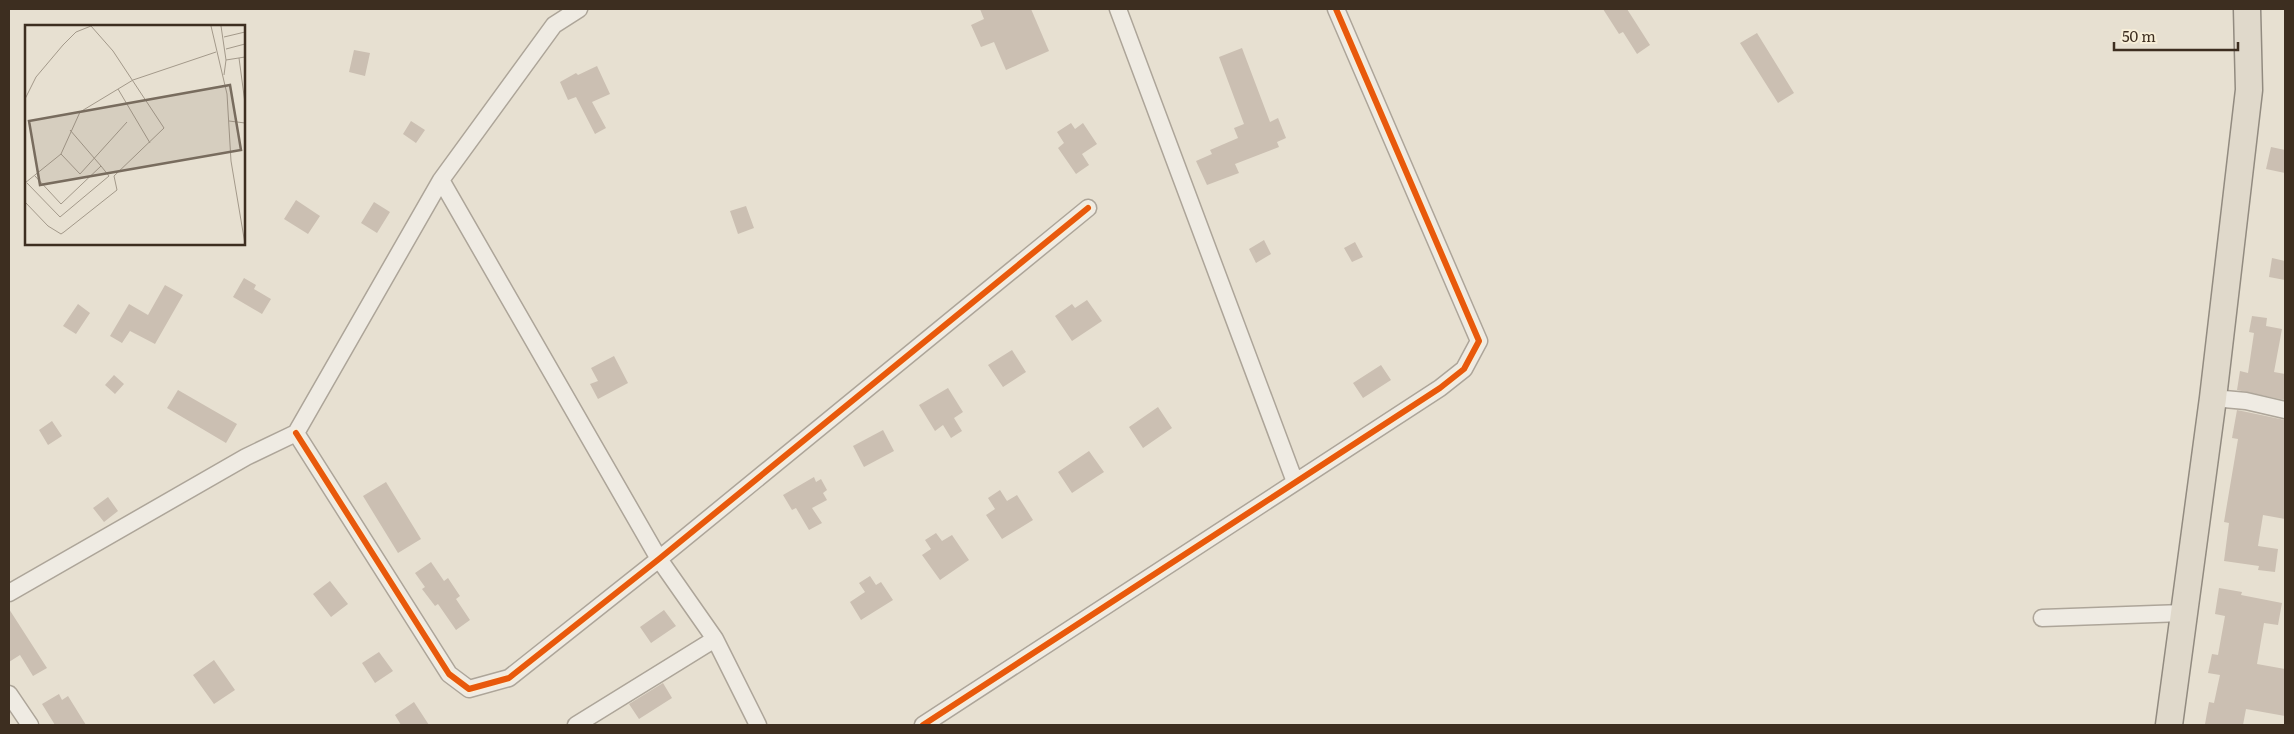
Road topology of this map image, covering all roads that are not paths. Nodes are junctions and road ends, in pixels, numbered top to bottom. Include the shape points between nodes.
1 (579, 9) edge
2 (1118, 9) edge
3 (1336, 9) edge
4 (2247, 9) edge
5 (440, 180) junction
6 (1088, 208) dead end
7 (2213, 398) junction
8 (2285, 410) edge
9 (296, 433) junction
10 (1295, 482) junction
11 (659, 559) junction
12 (9, 593) edge
13 (2183, 613) junction
14 (2042, 618) dead end
15 (714, 639) junction
16 (9, 694) edge
17 (30, 725) edge
18 (576, 725) edge
19 (758, 725) edge
20 (923, 725) edge
21 (2169, 725) edge

1 - 5 street via 554,25
2 - 10 street
3 - 10 street via 1479,341 1464,369 1440,388
4 - 7 highway via 2249,90
5 - 9 street
5 - 11 street
6 - 11 street
7 - 8 street
7 - 13 highway
9 - 11 street via 449,674 469,689 509,678
9 - 12 street via 246,457
10 - 20 street
11 - 15 street
13 - 14 street
13 - 21 highway
15 - 18 street
15 - 19 street
16 - 17 street

